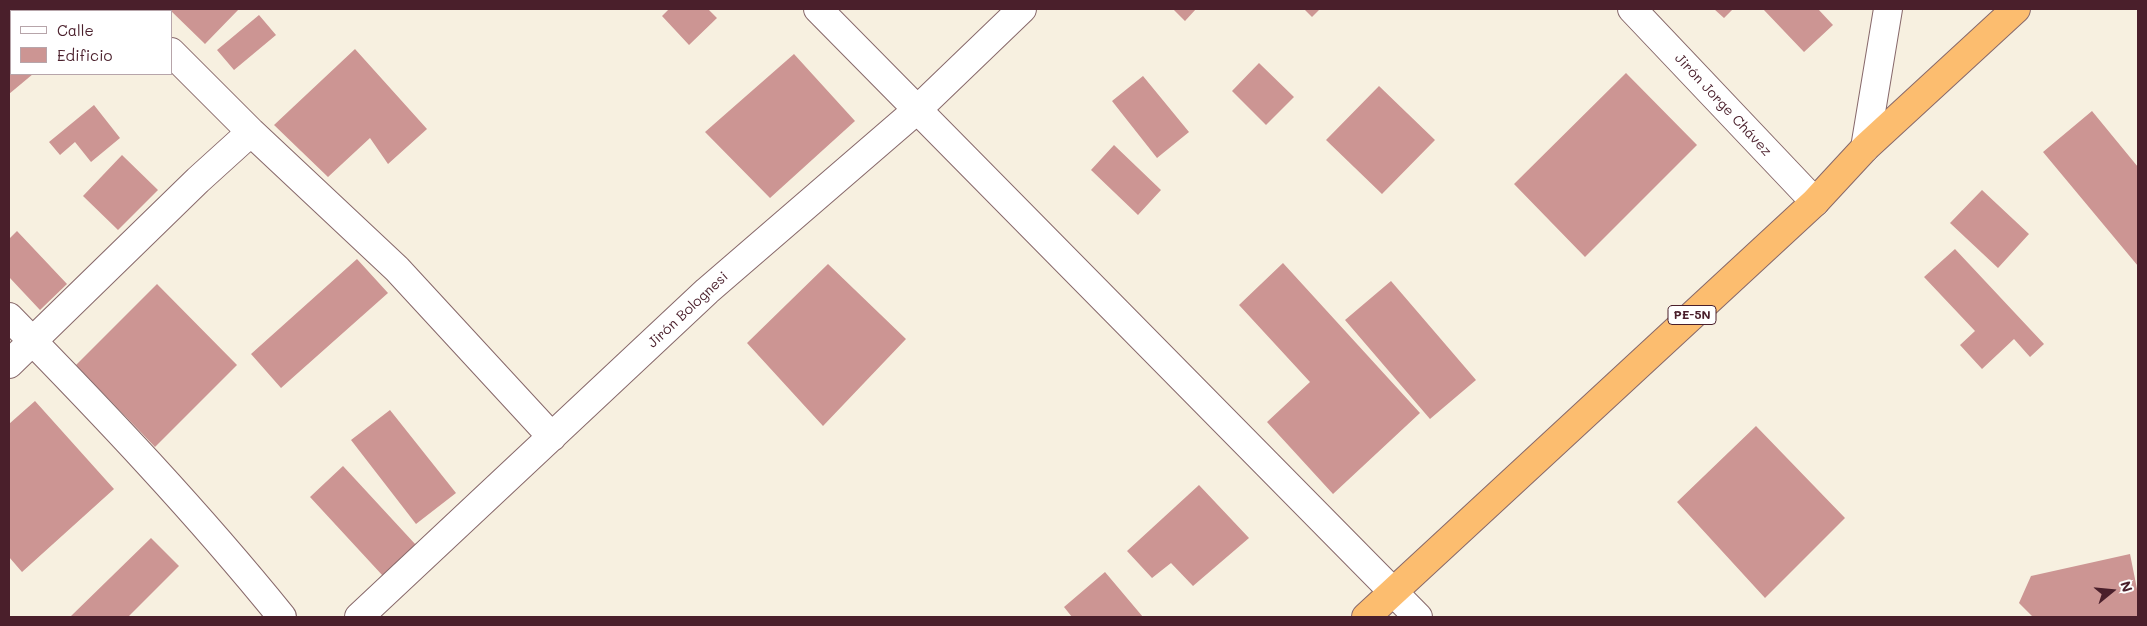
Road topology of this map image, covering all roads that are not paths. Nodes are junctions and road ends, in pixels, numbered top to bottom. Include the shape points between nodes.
1 (818, 9) edge
2 (1022, 9) edge
3 (1632, 9) edge
4 (1888, 9) edge
5 (2016, 9) edge
6 (172, 53) edge
7 (918, 109) junction
8 (251, 132) junction
9 (1865, 148) junction
10 (1814, 202) junction
11 (9, 317) edge
12 (32, 341) junction
13 (9, 364) edge
14 (552, 437) junction
15 (1394, 591) junction
16 (282, 617) edge
17 (359, 617) edge
18 (1366, 617) edge
19 (1418, 617) edge

1 - 7 street
2 - 7 street, Jirón Bolognesi
3 - 10 street, Jirón Jorge Chávez
4 - 9 street
5 - 9 highway, PE-5N
6 - 8 street
7 - 14 street, Jirón Bolognesi via 706,291
7 - 15 street
8 - 12 street
8 - 14 street via 397,269
9 - 10 highway, PE-5N
10 - 15 highway, PE-5N
11 - 12 street
12 - 13 street
12 - 16 street via 154,467
14 - 17 street, Jirón Bolognesi
15 - 18 highway, PE-5N
15 - 19 street

